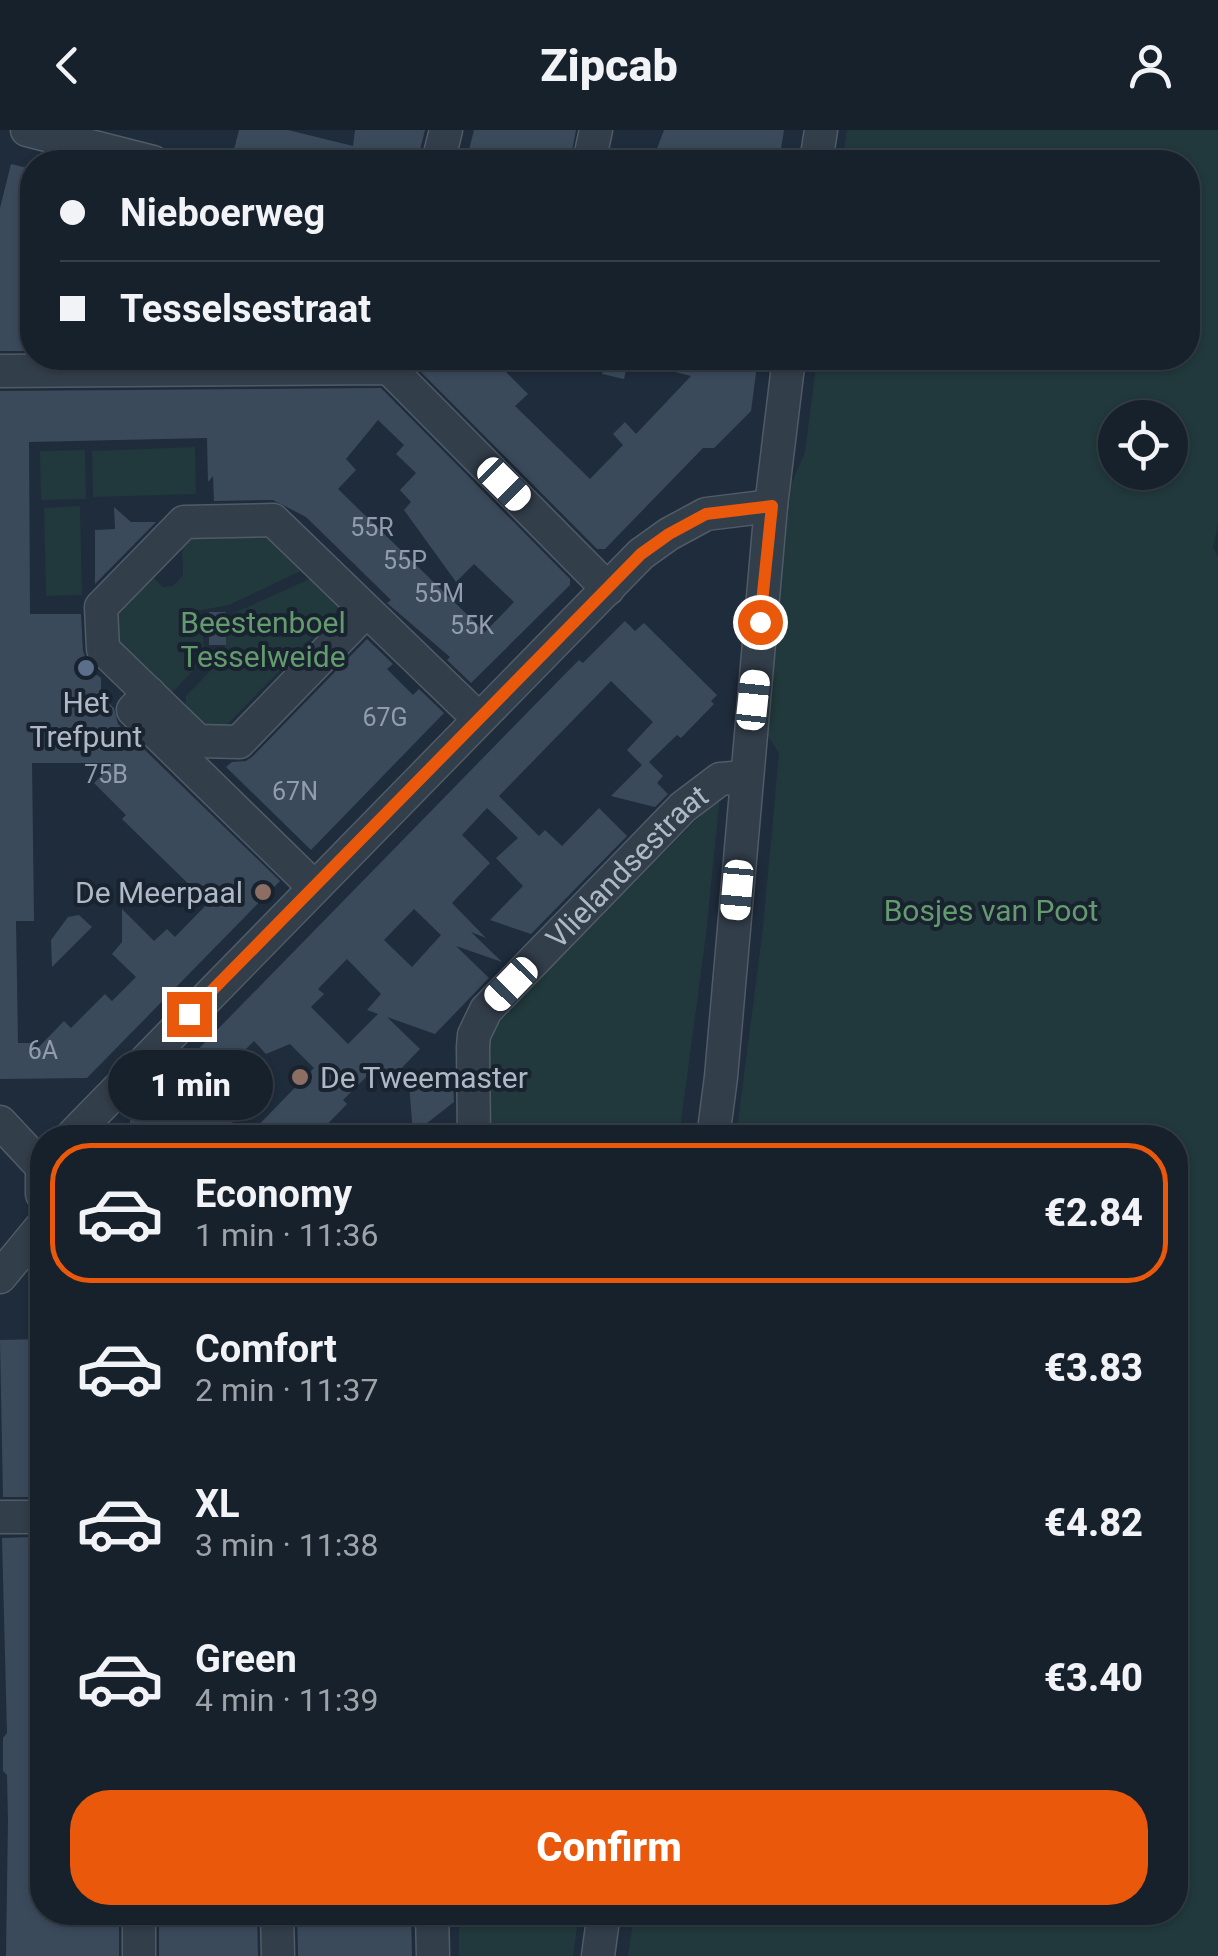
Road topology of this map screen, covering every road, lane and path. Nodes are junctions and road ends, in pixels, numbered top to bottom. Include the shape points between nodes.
1 (27, 130) edge
2 (106, 150) edge
3 (49, 370) edge
4 (397, 370) edge
5 (788, 370) edge
6 (0, 371) edge
7 (772, 506) junction
8 (608, 589) junction
9 (365, 612) junction
10 (149, 693) junction
11 (479, 720) junction
12 (746, 777) junction
13 (314, 887) junction
14 (0, 1122) edge
15 (82, 1125) edge
16 (474, 1125) edge
17 (715, 1125) edge
18 (30, 1154) edge
19 (30, 1241) edge
20 (0, 1277) edge
21 (30, 1517) edge
22 (0, 1518) edge
23 (139, 1925) edge
24 (277, 1925) edge
25 (432, 1925) edge
26 (602, 1925) edge
27 (140, 1956) edge
28 (278, 1956) edge
29 (433, 1956) edge
30 (598, 1956) edge

1 - 2 street
3 - 6 street
4 - 8 street
5 - 7 street
7 - 8 street via 706,514 641,554
7 - 12 street
8 - 11 street
9 - 10 street via 239,742 198,741
9 - 10 street via 273,520 184,522 101,607 104,648
9 - 11 street
10 - 13 street via 133,710
11 - 13 street
12 - 16 street, Vlielandsestraat via 720,779 683,807 486,1010 473,1046
12 - 17 street
13 - 15 street
14 - 18 street
19 - 20 street
21 - 22 street
23 - 27 street
24 - 28 street
25 - 29 street
26 - 30 street

